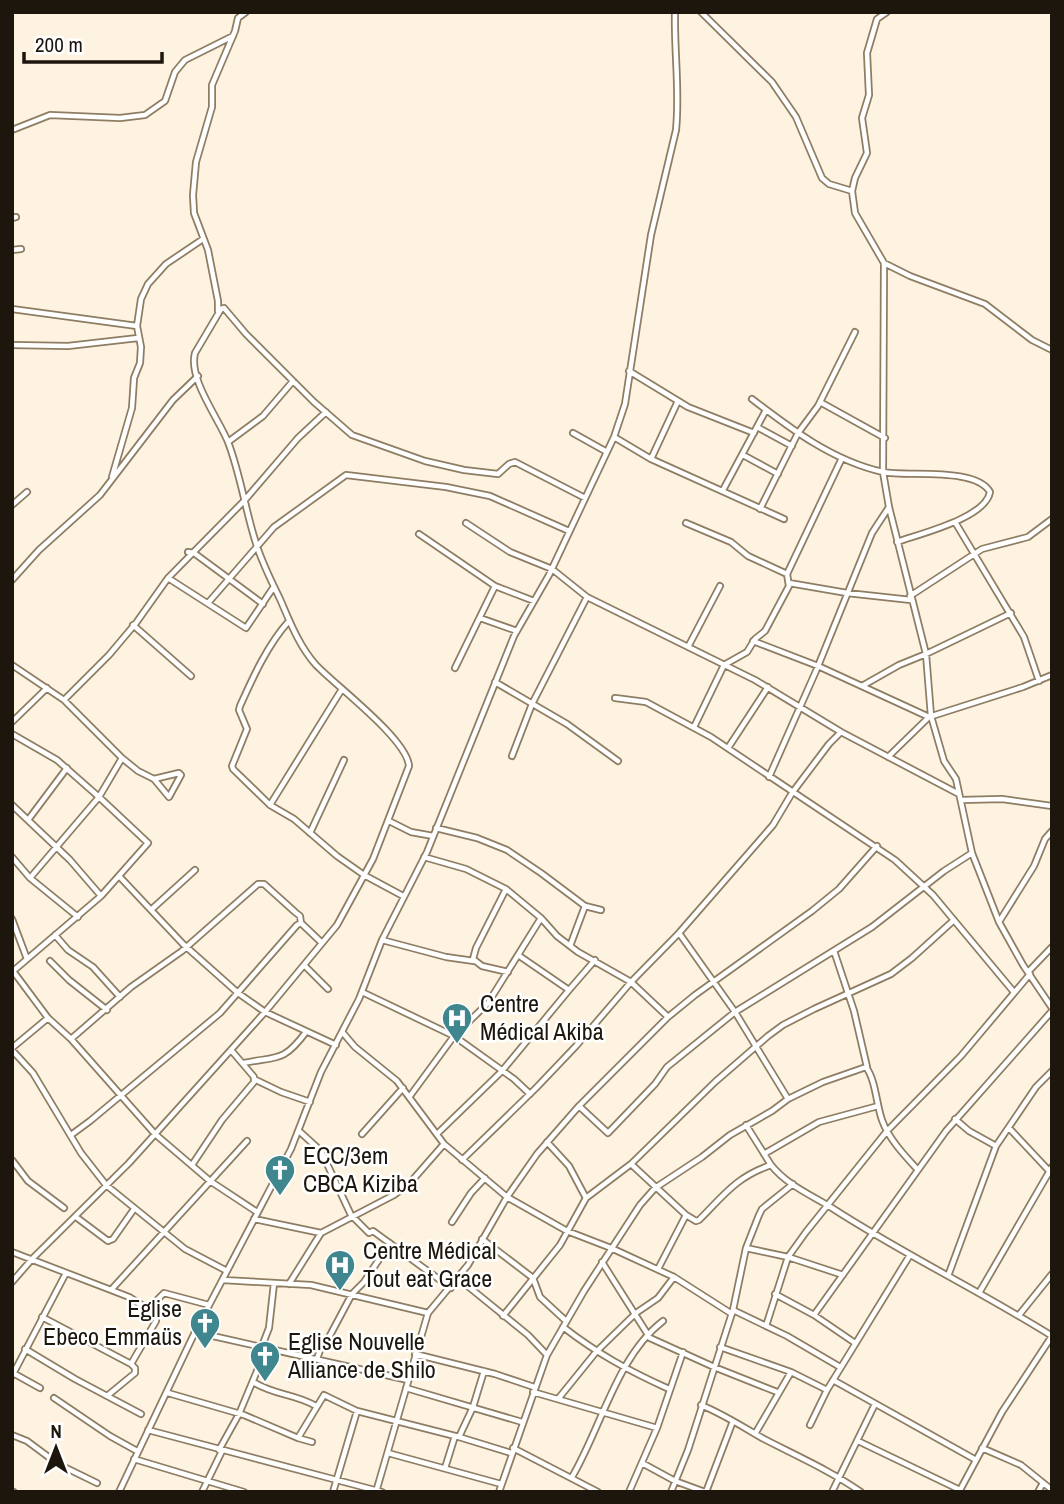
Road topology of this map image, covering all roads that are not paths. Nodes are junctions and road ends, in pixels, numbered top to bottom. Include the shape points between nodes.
1 (246, 12) edge
2 (676, 12) edge
3 (701, 12) edge
4 (887, 12) edge
5 (233, 36) junction
6 (12, 130) edge
7 (852, 191) junction
8 (203, 239) junction
9 (21, 249) dead end
10 (12, 250) edge
11 (884, 263) junction
12 (12, 309) edge
13 (218, 314) junction
14 (137, 326) junction
15 (855, 332) dead end
16 (138, 338) junction
17 (12, 345) edge
18 (1052, 350) edge
19 (629, 371) junction
20 (198, 376) junction
21 (293, 381) junction
22 (751, 399) dead end
23 (678, 401) junction
24 (820, 402) junction
25 (766, 410) junction
26 (326, 412) junction
27 (757, 427) junction
28 (573, 433) dead end
29 (754, 433) junction
30 (798, 433) junction
31 (614, 437) junction
32 (885, 438) junction
33 (228, 442) junction
34 (792, 446) junction
35 (607, 452) junction
36 (743, 455) junction
37 (842, 458) junction
38 (651, 459) junction
39 (883, 472) junction
40 (778, 474) junction
41 (112, 478) junction
42 (723, 490) junction
43 (27, 492) dead end
44 (585, 498) junction
45 (244, 502) junction
46 (12, 505) edge
47 (889, 507) junction
48 (760, 509) junction
49 (784, 519) dead end
50 (1052, 519) edge
51 (955, 522) junction
52 (466, 523) dead end
53 (686, 523) dead end
54 (569, 531) junction
55 (419, 534) dead end
56 (897, 542) junction
57 (256, 545) junction
58 (191, 553) junction
59 (974, 554) junction
60 (552, 569) junction
61 (787, 574) junction
62 (168, 578) junction
63 (228, 578) junction
64 (12, 580) edge
65 (789, 583) junction
66 (495, 586) junction
67 (720, 586) dead end
68 (274, 587) junction
69 (847, 593) junction
70 (587, 597) junction
71 (911, 598) junction
72 (534, 601) junction
73 (208, 603) junction
74 (262, 604) junction
75 (1012, 613) junction
76 (480, 618) junction
77 (289, 621) junction
78 (133, 625) junction
79 (517, 631) junction
80 (753, 641) junction
81 (688, 647) junction
82 (926, 654) junction
83 (12, 665) edge
84 (724, 665) junction
85 (818, 666) junction
86 (456, 668) dead end
87 (191, 676) dead end
88 (1052, 676) edge
89 (1039, 681) junction
90 (495, 682) junction
91 (768, 687) junction
92 (861, 687) junction
93 (47, 688) junction
94 (342, 689) junction
95 (615, 698) dead end
96 (64, 700) junction
97 (532, 704) junction
98 (801, 706) junction
99 (930, 716) junction
100 (12, 722) edge
101 (694, 727) junction
102 (841, 732) junction
103 (12, 734) edge
104 (728, 748) junction
105 (512, 756) dead end
106 (888, 757) junction
107 (122, 758) junction
108 (344, 760) dead end
109 (618, 761) dead end
110 (67, 768) junction
111 (769, 777) junction
112 (154, 779) junction
113 (792, 793) junction
114 (958, 793) junction
115 (99, 797) junction
116 (961, 800) junction
117 (12, 805) edge
118 (270, 805) junction
119 (1052, 806) edge
120 (28, 820) junction
121 (389, 821) junction
122 (436, 828) junction
123 (1052, 831) edge
124 (310, 833) junction
125 (433, 836) junction
126 (55, 846) junction
127 (877, 846) junction
128 (972, 853) junction
129 (12, 857) edge
130 (424, 857) junction
131 (195, 870) dead end
132 (364, 875) junction
133 (119, 876) junction
134 (30, 878) junction
135 (924, 887) junction
136 (506, 889) junction
137 (101, 896) junction
138 (403, 896) junction
139 (585, 906) junction
140 (152, 909) junction
141 (601, 910) dead end
142 (78, 917) junction
143 (541, 918) junction
144 (954, 920) junction
145 (13, 922) edge
146 (999, 922) junction
147 (301, 923) junction
148 (679, 933) junction
149 (55, 935) junction
150 (382, 940) junction
151 (323, 943) junction
152 (570, 946) junction
153 (187, 947) junction
154 (1052, 947) edge
155 (834, 951) junction
156 (518, 955) junction
157 (26, 959) junction
158 (595, 960) junction
159 (50, 961) dead end
160 (474, 961) junction
161 (305, 966) junction
162 (13, 972) edge
163 (508, 972) junction
164 (1029, 973) junction
165 (631, 982) junction
166 (713, 982) junction
167 (328, 989) dead end
168 (569, 990) junction
169 (1013, 991) junction
170 (362, 992) junction
171 (238, 993) junction
172 (848, 994) junction
173 (120, 997) junction
174 (1052, 1009) edge
175 (107, 1010) junction
176 (265, 1012) junction
177 (735, 1012) junction
178 (668, 1017) junction
179 (48, 1018) junction
180 (306, 1032) junction
181 (342, 1032) junction
182 (454, 1036) junction
183 (71, 1040) junction
184 (336, 1045) junction
185 (757, 1046) junction
186 (12, 1049) edge
187 (231, 1049) junction
188 (244, 1063) junction
189 (867, 1067) junction
190 (502, 1071) junction
191 (1052, 1071) edge
192 (254, 1079) junction
193 (403, 1088) junction
194 (121, 1094) junction
195 (530, 1094) junction
196 (410, 1096) junction
197 (788, 1099) junction
198 (310, 1102) junction
199 (579, 1106) junction
200 (878, 1106) junction
201 (955, 1119) junction
202 (746, 1125) junction
203 (1009, 1128) junction
204 (298, 1131) junction
205 (887, 1131) junction
206 (155, 1134) junction
207 (362, 1134) dead end
208 (436, 1134) junction
209 (71, 1135) junction
210 (247, 1140) dead end
211 (547, 1142) junction
212 (444, 1144) junction
213 (996, 1146) junction
214 (764, 1154) junction
215 (12, 1160) edge
216 (462, 1160) junction
217 (631, 1164) junction
218 (771, 1165) junction
219 (192, 1166) junction
220 (918, 1170) junction
221 (1051, 1171) edge
222 (485, 1178) junction
223 (211, 1181) junction
224 (793, 1184) junction
225 (106, 1185) junction
226 (655, 1188) junction
227 (507, 1197) junction
228 (586, 1198) junction
229 (829, 1206) junction
230 (64, 1208) dead end
231 (134, 1209) junction
232 (257, 1212) junction
233 (686, 1214) junction
234 (351, 1215) junction
235 (76, 1217) junction
236 (253, 1219) junction
237 (452, 1222) dead end
238 (567, 1231) junction
239 (163, 1233) junction
240 (321, 1233) junction
241 (872, 1234) junction
242 (482, 1239) junction
243 (390, 1243) junction
244 (611, 1248) junction
245 (746, 1248) junction
246 (12, 1252) edge
247 (910, 1255) junction
248 (788, 1257) junction
249 (33, 1258) junction
250 (602, 1262) junction
251 (658, 1269) junction
252 (228, 1271) junction
253 (66, 1273) junction
254 (1052, 1274) edge
255 (843, 1275) junction
256 (948, 1276) junction
257 (674, 1277) junction
258 (533, 1278) junction
259 (459, 1279) junction
260 (223, 1280) junction
261 (12, 1282) edge
262 (274, 1283) junction
263 (289, 1284) junction
264 (451, 1287) junction
265 (111, 1290) junction
266 (979, 1293) junction
267 (352, 1294) junction
268 (775, 1294) junction
269 (209, 1306) junction
270 (148, 1309) junction
271 (732, 1312) junction
272 (428, 1313) junction
273 (636, 1313) junction
274 (814, 1315) junction
275 (1019, 1315) junction
276 (503, 1316) junction
277 (42, 1317) junction
278 (566, 1321) junction
279 (663, 1321) dead end
280 (766, 1326) junction
281 (563, 1327) junction
282 (195, 1332) junction
283 (646, 1334) junction
284 (1052, 1336) edge
285 (855, 1343) junction
286 (265, 1347) junction
287 (720, 1347) junction
288 (25, 1349) junction
289 (596, 1352) junction
290 (683, 1352) junction
291 (415, 1353) junction
292 (547, 1355) junction
293 (317, 1360) junction
294 (131, 1364) junction
295 (714, 1367) junction
296 (840, 1367) junction
297 (625, 1370) junction
298 (484, 1371) junction
299 (791, 1372) junction
300 (13, 1374) edge
301 (408, 1380) junction
302 (833, 1380) junction
303 (253, 1382) junction
304 (40, 1388) dead end
305 (406, 1388) junction
306 (534, 1389) junction
307 (669, 1389) junction
308 (827, 1390) junction
309 (777, 1392) junction
310 (168, 1393) junction
311 (107, 1396) junction
312 (54, 1398) dead end
313 (558, 1399) junction
314 (875, 1404) junction
315 (701, 1405) junction
316 (317, 1407) junction
317 (473, 1407) junction
318 (357, 1411) junction
319 (601, 1412) junction
320 (141, 1414) dead end
321 (239, 1414) junction
322 (396, 1420) junction
323 (733, 1420) junction
324 (522, 1422) junction
325 (810, 1425) dead end
326 (657, 1428) junction
327 (148, 1430) junction
328 (755, 1434) junction
329 (12, 1435) edge
330 (457, 1436) junction
331 (298, 1438) junction
332 (858, 1441) junction
333 (312, 1442) dead end
334 (982, 1448) junction
335 (220, 1450) junction
336 (137, 1451) junction
337 (512, 1451) junction
338 (388, 1453) junction
339 (134, 1458) junction
340 (976, 1460) junction
341 (642, 1463) junction
342 (445, 1469) junction
343 (572, 1477) junction
344 (840, 1477) junction
345 (337, 1479) junction
346 (208, 1481) junction
347 (675, 1481) junction
348 (97, 1483) dead end
349 (1043, 1483) junction
350 (501, 1484) junction
351 (1052, 1490) edge
352 (378, 1491) edge
353 (960, 1491) edge
354 (119, 1492) edge
355 (202, 1492) edge
356 (244, 1492) edge
357 (333, 1492) edge
358 (499, 1492) edge
359 (598, 1492) edge
360 (629, 1492) edge
361 (671, 1492) edge
362 (706, 1492) edge
363 (832, 1492) edge
364 (861, 1492) edge
365 (1038, 1492) edge

1 - 5 street via 238,18
2 - 19 street via 676,130
3 - 7 street via 772,82 796,117 822,178
4 - 7 street via 877,19 867,53 868,99 862,115 867,153
5 - 6 street via 185,60 175,72 165,101 145,115 50,115
5 - 8 street via 212,85 212,107 196,162 193,206
7 - 11 street via 855,213
8 - 13 street
8 - 14 street via 154,276 141,299
9 - 10 street
11 - 18 street via 985,304
11 - 32 street
12 - 14 street
13 - 20 street via 193,357
13 - 21 street via 224,308
14 - 16 street
15 - 24 street
16 - 17 street via 68,346
16 - 41 street via 140,363 132,408
19 - 23 street
19 - 31 street
20 - 33 street via 205,402
20 - 41 street via 173,400
21 - 26 street
21 - 33 street via 263,416
22 - 25 street
23 - 29 street
23 - 38 street
24 - 30 street
24 - 32 street
25 - 27 street
25 - 30 street
26 - 44 street via 357,438 425,461 498,474 515,462
26 - 45 street
27 - 29 street
27 - 34 street
28 - 35 street
29 - 36 street
30 - 34 street
30 - 37 street
31 - 35 street
31 - 38 street
32 - 39 street
33 - 45 street
34 - 40 street
35 - 44 street
36 - 40 street
36 - 42 street
37 - 39 street
37 - 61 street
38 - 42 street
39 - 47 street
39 - 51 street via 966,477 987,487 986,504
40 - 48 street
41 - 64 street
42 - 48 street
43 - 46 street
44 - 54 street
45 - 57 street
45 - 58 street
47 - 56 street
47 - 69 street via 872,533
48 - 49 street
50 - 59 street via 1028,537
51 - 56 street
51 - 59 street
52 - 60 street via 505,549
53 - 61 street
54 - 57 street via 491,496 346,475
54 - 60 street
55 - 66 street
56 - 71 street
57 - 63 street
57 - 68 street
58 - 62 street
58 - 63 street
59 - 71 street
59 - 75 street
60 - 70 street
60 - 72 street
61 - 65 street
62 - 73 street
62 - 78 street
63 - 73 street
63 - 74 street
65 - 69 street
65 - 80 street via 765,631
66 - 72 street
66 - 76 street
67 - 81 street
68 - 74 street
68 - 77 street
69 - 71 street
69 - 85 street
70 - 81 street
70 - 97 street
71 - 82 street
72 - 79 street
73 - 74 street via 246,628
75 - 82 street
75 - 89 street
76 - 79 street
76 - 86 street
77 - 94 street via 315,663
77 - 118 street via 278,633 240,706 247,729 232,766
78 - 87 street
78 - 96 street
79 - 90 street
80 - 84 street via 747,652
80 - 85 street
81 - 84 street
82 - 92 street
82 - 99 street
83 - 93 street
84 - 91 street
84 - 101 street
85 - 92 street
85 - 98 street
88 - 89 street
89 - 99 street
90 - 97 street
90 - 122 street
91 - 98 street
91 - 104 street
92 - 99 street
93 - 96 street
93 - 100 street
94 - 118 street
94 - 121 street via 396,741 408,760
95 - 101 street via 646,702
96 - 107 street
97 - 105 street
97 - 109 street
98 - 102 street
98 - 111 street
99 - 106 street
99 - 114 street
101 - 104 street
102 - 106 street
102 - 113 street
103 - 110 street
104 - 111 street
106 - 114 street
107 - 112 street
107 - 115 street
108 - 124 street
110 - 115 street
110 - 120 street
111 - 113 street
112 - 112 street via 179,773 181,775 169,797
113 - 127 street
113 - 148 street via 773,825
114 - 116 street
115 - 126 street
115 - 133 street via 148,843
116 - 119 street via 1002,799
116 - 128 street
117 - 120 street
118 - 124 street
120 - 126 street
121 - 125 street
121 - 132 street
122 - 125 street
122 - 139 street via 506,850
123 - 146 street
124 - 132 street
125 - 130 street
126 - 134 street
126 - 137 street
127 - 135 street
127 - 166 street via 833,894
128 - 135 street
128 - 146 street
129 - 134 street
130 - 136 street via 466,869
130 - 138 street
131 - 140 street
132 - 138 street
132 - 151 street
133 - 137 street
133 - 140 street
134 - 142 street
135 - 144 street
135 - 155 street
136 - 143 street
136 - 160 street
137 - 142 street
138 - 150 street
139 - 141 street
139 - 152 street
140 - 153 street
142 - 149 street
143 - 152 street
143 - 156 street
144 - 169 street
144 - 172 street via 891,974
145 - 157 street
146 - 164 street
147 - 151 street
147 - 153 street via 300,916 264,884 258,884
147 - 171 street
148 - 165 street
148 - 166 street
149 - 157 street
149 - 173 street
150 - 160 street
150 - 170 street
151 - 161 street
152 - 158 street
153 - 171 street
153 - 173 street
154 - 164 street
155 - 172 street
155 - 177 street
156 - 163 street
156 - 168 street
157 - 162 street
158 - 165 street
158 - 168 street
159 - 175 street
160 - 163 street
161 - 167 street
161 - 176 street
162 - 179 street
163 - 182 street via 488,1003
164 - 169 street
164 - 174 street
165 - 178 street
165 - 195 street
166 - 177 street
166 - 178 street
168 - 190 street
169 - 205 street via 961,1056
170 - 181 street
170 - 182 street
171 - 176 street
171 - 194 street
172 - 185 street via 783,1025
172 - 189 street
173 - 175 street
174 - 201 street
175 - 183 street
176 - 180 street
176 - 187 street
177 - 185 street
177 - 199 street via 667,1067 608,1133
178 - 199 street
179 - 183 street
179 - 186 street
180 - 184 street
180 - 188 street via 275,1060
181 - 184 street
181 - 193 street
182 - 190 street
182 - 196 street
183 - 194 street
184 - 198 street
185 - 197 street
185 - 217 street
186 - 209 street via 33,1073
187 - 188 street
187 - 206 street
188 - 192 street
189 - 197 street
189 - 200 street
190 - 195 street
190 - 208 street
191 - 203 street
192 - 198 street
192 - 219 street
193 - 196 street
193 - 207 street
194 - 206 street
194 - 209 street
195 - 216 street
196 - 208 street
197 - 202 street
198 - 204 street
199 - 211 street
200 - 205 street
200 - 214 street via 819,1122
201 - 213 street
201 - 220 street
202 - 214 street
202 - 226 street
203 - 213 street
203 - 221 street
204 - 232 street
204 - 234 street via 321,1151
205 - 220 street
205 - 229 street
206 - 219 street
206 - 225 street
208 - 212 street
209 - 225 street
210 - 223 street
211 - 227 street
211 - 228 street via 569,1166
212 - 216 street
212 - 234 street via 409,1184
213 - 256 street
214 - 218 street
215 - 230 street via 28,1181
216 - 222 street
217 - 226 street
217 - 228 street
218 - 224 street
218 - 233 street via 729,1187 699,1220
219 - 223 street
220 - 241 street
221 - 266 street
222 - 227 street
222 - 237 street
223 - 232 street
223 - 239 street
224 - 229 street
224 - 245 street via 762,1209
225 - 231 street
225 - 235 street
226 - 233 street
226 - 244 street
227 - 238 street
227 - 242 street
228 - 238 street
229 - 241 street
229 - 248 street
231 - 235 street via 108,1241
231 - 239 street
232 - 236 street
233 - 251 street
234 - 240 street
234 - 243 street via 369,1233 373,1231
235 - 249 street
236 - 240 street
236 - 252 street
238 - 244 street
238 - 258 street
239 - 252 street
239 - 265 street
240 - 263 street
241 - 247 street
241 - 255 street
242 - 258 street
242 - 259 street
243 - 264 street
243 - 267 street
244 - 250 street
244 - 251 street
245 - 248 street
245 - 271 street
246 - 249 street
247 - 256 street
247 - 285 street
248 - 255 street
248 - 268 street
249 - 253 street
249 - 261 street
250 - 273 street
250 - 278 street
251 - 257 street
252 - 260 street
253 - 265 street
253 - 277 street
254 - 275 street
255 - 274 street
256 - 266 street
257 - 271 street
257 - 273 street via 658,1298
258 - 276 street
258 - 278 street via 540,1297
259 - 264 street
259 - 276 street
260 - 262 street
260 - 269 street
262 - 263 street
262 - 286 street
263 - 267 street
264 - 272 street
265 - 270 street
266 - 275 street
267 - 272 street
267 - 293 street
268 - 274 street
268 - 280 street
269 - 270 street via 164,1293
269 - 282 street
270 - 294 street via 156,1321
271 - 280 street
271 - 287 street
272 - 291 street
273 - 283 street
273 - 289 street
274 - 285 street
275 - 284 street
276 - 292 street
277 - 288 street
277 - 294 street
278 - 281 street
279 - 283 street
280 - 296 street
281 - 289 street
281 - 292 street
282 - 286 street
282 - 310 street
283 - 290 street
283 - 297 street
284 - 334 street
285 - 296 street
286 - 293 street
286 - 303 street
287 - 295 street
287 - 299 street
288 - 300 street
288 - 311 street
289 - 297 street
289 - 313 street
290 - 295 street
290 - 307 street
291 - 298 street
291 - 301 street
292 - 306 street
293 - 301 street
294 - 311 street via 135,1373
295 - 309 street
295 - 315 street
296 - 302 street
297 - 307 street
297 - 319 street
298 - 306 street
298 - 317 street
299 - 308 street
299 - 309 street
300 - 304 street
301 - 305 street
302 - 308 street
302 - 314 street
303 - 316 street via 268,1392 298,1396
303 - 321 street
305 - 317 street
305 - 322 street
306 - 313 street
306 - 324 street
307 - 326 street
308 - 325 street
309 - 328 street
310 - 321 street
310 - 327 street
311 - 320 street
312 - 336 street
313 - 319 street
314 - 332 street
314 - 340 street
315 - 323 street
315 - 347 street
316 - 318 street via 326,1394
316 - 331 street
317 - 324 street
317 - 330 street
318 - 322 street
318 - 345 street
319 - 326 street
319 - 343 street
321 - 331 street
321 - 335 street
322 - 330 street
322 - 338 street
323 - 328 street
323 - 362 street
324 - 337 street
326 - 341 street
327 - 335 street
327 - 336 street
328 - 344 street
329 - 348 street
330 - 337 street
330 - 342 street
331 - 333 street
332 - 344 street
332 - 353 street
334 - 340 street
334 - 349 street via 1017,1462
335 - 345 street
335 - 346 street
336 - 339 street
337 - 343 street
337 - 350 street
338 - 342 street
338 - 352 street
339 - 346 street
339 - 354 street
340 - 353 street
341 - 347 street
341 - 360 street
342 - 350 street
343 - 359 street
344 - 363 street
344 - 364 street
345 - 352 street
345 - 357 street
346 - 355 street
346 - 356 street
347 - 361 street
347 - 362 street
349 - 351 street
349 - 365 street
350 - 358 street

